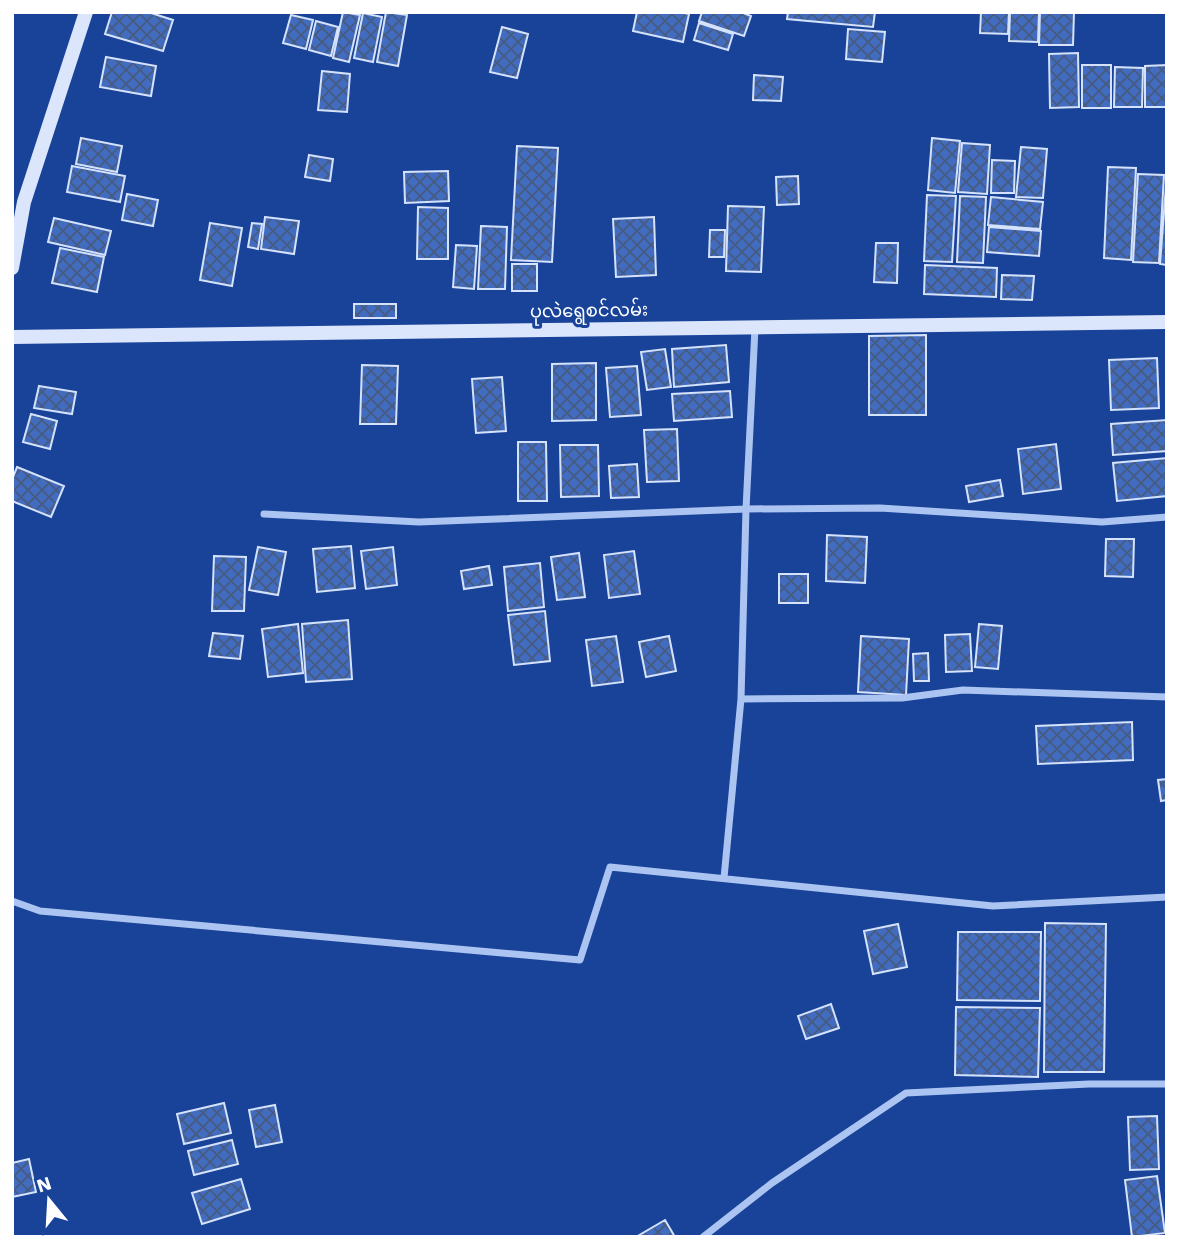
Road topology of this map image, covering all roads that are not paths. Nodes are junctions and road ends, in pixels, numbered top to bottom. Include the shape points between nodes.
1 (86, 12) edge
2 (13, 263) edge
3 (1167, 322) edge
4 (755, 327) junction
5 (12, 337) edge
6 (746, 509) junction
7 (264, 514) dead end
8 (1167, 517) edge
9 (1167, 697) edge
10 (741, 699) junction
11 (724, 878) junction
12 (1167, 897) edge
13 (12, 901) edge
14 (1167, 1084) edge
15 (703, 1237) edge

1 - 2 street via 23,202
3 - 4 street, ပုလဲရွေစင်လမ်း
4 - 5 street, ပုလဲရွေစင်လမ်း
4 - 6 street
6 - 7 street via 419,522
6 - 8 street via 880,508 1102,522
6 - 10 street
9 - 10 street via 963,690 902,698
10 - 11 street
11 - 12 street via 993,906
11 - 13 street via 610,867 580,960 40,911
14 - 15 street via 906,1093 772,1183

